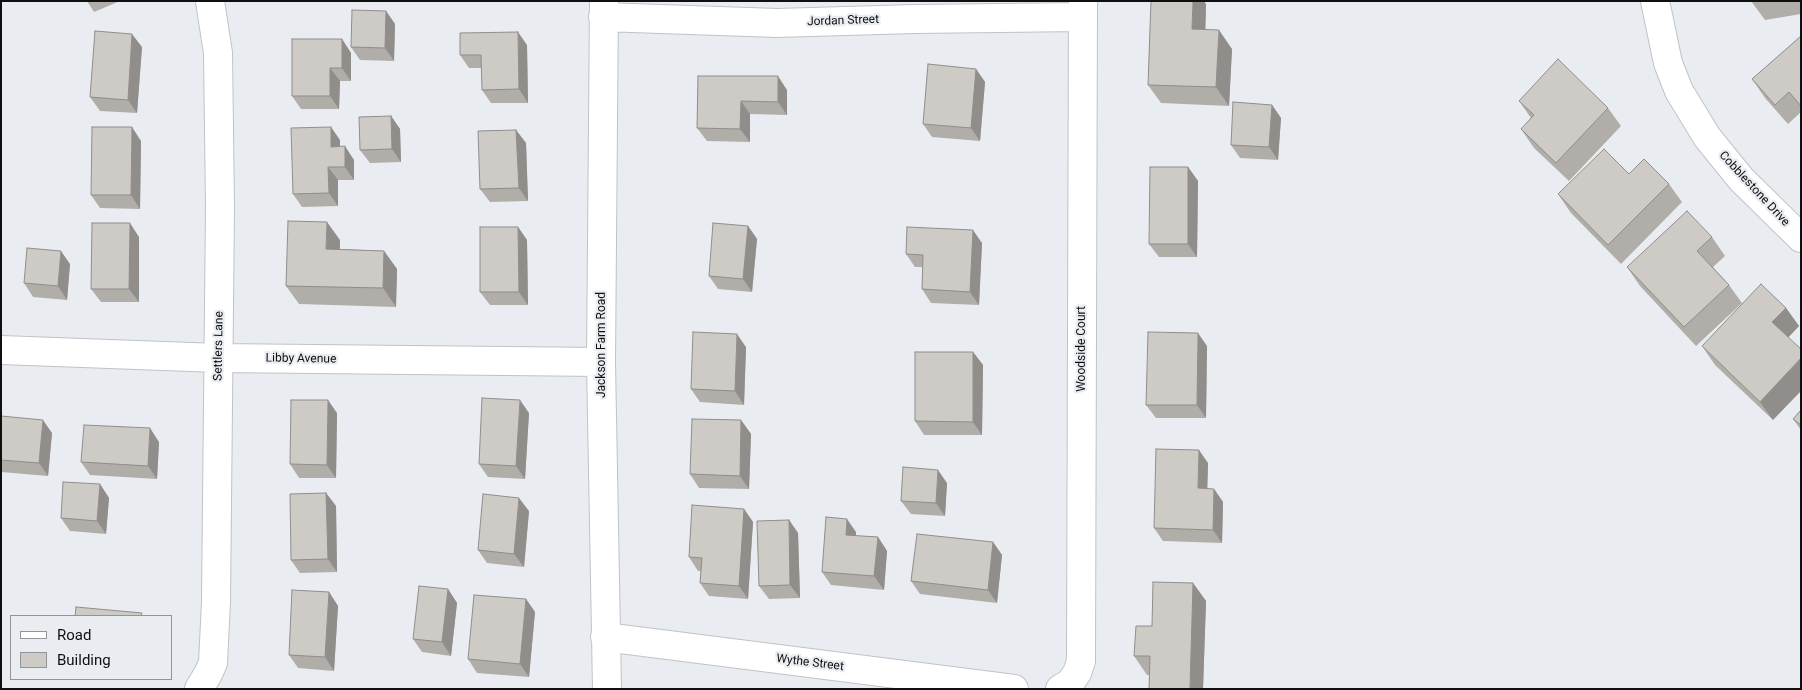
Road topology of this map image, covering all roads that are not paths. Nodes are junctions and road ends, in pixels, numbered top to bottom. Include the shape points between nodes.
1 (210, 1) edge
2 (1655, 1) edge
3 (603, 9) edge
4 (1083, 9) edge
5 (1801, 238) edge
6 (1, 350) edge
7 (218, 358) junction
8 (601, 362) junction
9 (605, 637) junction
10 (199, 689) edge
11 (607, 689) edge
12 (1014, 689) edge
13 (1060, 689) edge

1 - 7 street, Settlers Lane via 218,53
2 - 5 street, Cobblestone Drive via 1668,63 1679,91 1707,137 1741,179
3 - 4 street, Jordan Street via 777,23
3 - 8 street, Jackson Farm Road
4 - 13 street, Woodside Court via 1080,661 1078,673
6 - 7 street, Libby Avenue
7 - 8 street, Libby Avenue
7 - 10 street, Settlers Lane via 213,663
8 - 9 street, Jackson Farm Road
9 - 11 street, Jackson Farm Road
9 - 12 street, Wythe Street

